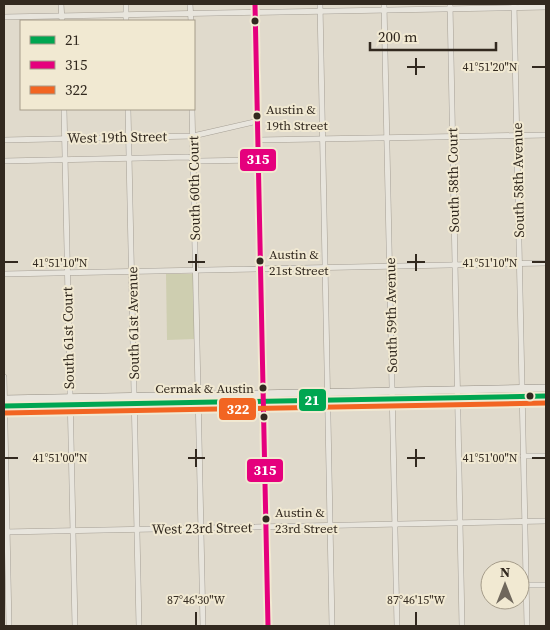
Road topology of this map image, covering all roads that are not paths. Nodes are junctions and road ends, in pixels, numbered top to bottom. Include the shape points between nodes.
1 (62, 4) edge
2 (126, 4) edge
3 (190, 4) edge
4 (255, 4) edge
5 (320, 4) edge
6 (450, 6) edge
7 (514, 6) edge
8 (384, 7) edge
9 (546, 7) edge
10 (320, 11) junction
11 (255, 12) junction
12 (190, 14) junction
13 (126, 15) junction
14 (4, 17) edge
15 (62, 19) edge
16 (126, 20) edge
17 (191, 20) edge
18 (64, 110) edge
19 (128, 110) edge
20 (192, 110) edge
21 (258, 121) junction
22 (546, 135) edge
23 (193, 136) junction
24 (517, 136) junction
25 (129, 137) junction
26 (452, 137) junction
27 (64, 138) junction
28 (387, 138) junction
29 (323, 139) junction
30 (4, 140) edge
31 (258, 140) junction
32 (129, 158) junction
33 (194, 158) junction
34 (65, 159) junction
35 (258, 160) junction
36 (4, 161) edge
37 (520, 263) junction
38 (546, 263) edge
39 (455, 265) junction
40 (390, 266) junction
41 (325, 268) junction
42 (261, 269) junction
43 (196, 270) junction
44 (132, 272) junction
45 (67, 273) junction
46 (4, 274) edge
47 (4, 377) edge
48 (546, 388) edge
49 (522, 392) junction
50 (458, 393) junction
51 (392, 395) junction
52 (328, 396) junction
53 (546, 396) edge
54 (263, 397) junction
55 (4, 399) edge
56 (198, 399) junction
57 (134, 400) junction
58 (70, 401) junction
59 (4, 406) edge
60 (523, 456) junction
61 (546, 456) edge
62 (525, 521) junction
63 (546, 521) edge
64 (460, 522) junction
65 (395, 524) junction
66 (330, 525) junction
67 (266, 526) junction
68 (201, 528) junction
69 (137, 529) junction
70 (72, 530) junction
71 (5, 532) edge
72 (526, 560) edge
73 (530, 585) edge
74 (546, 585) edge
75 (527, 610) edge
76 (9, 626) edge
77 (74, 626) edge
78 (139, 626) edge
79 (203, 626) edge
80 (268, 626) edge
81 (332, 626) edge
82 (397, 626) edge
83 (462, 626) edge
84 (527, 626) edge

1 - 15 street
2 - 13 street
3 - 12 street
4 - 11 main road
5 - 10 street
6 - 7 street
6 - 8 street
6 - 26 street, South 58th Court
7 - 9 street
7 - 24 street, South 58th Avenue
8 - 10 street
8 - 28 street, South 59th Avenue
10 - 11 street
10 - 29 street
11 - 12 street
11 - 21 main road
12 - 13 street
12 - 17 street
13 - 15 street
13 - 16 street
14 - 15 street
18 - 27 street, South 61st Court
19 - 25 street, South 61st Avenue
20 - 23 street, South 60th Court
21 - 23 street, West 19th Street
21 - 31 main road
22 - 24 street
23 - 25 street, West 19th Street
23 - 33 street, South 60th Court
24 - 26 street
24 - 37 street, South 58th Avenue
25 - 27 street, West 19th Street
25 - 32 street, South 61st Avenue
26 - 28 street
26 - 39 street, South 58th Court
27 - 30 street, West 19th Street
27 - 34 street, South 61st Court
28 - 29 street
28 - 40 street, South 59th Avenue
29 - 31 street
29 - 41 street
31 - 35 main road
32 - 33 street
32 - 34 street
32 - 44 street, South 61st Avenue
33 - 35 street via 200,161
33 - 43 street, South 60th Court
34 - 36 street
34 - 45 street, South 61st Court
35 - 42 main road
37 - 38 street
37 - 39 street
37 - 49 street, South 58th Avenue
39 - 40 street
39 - 50 street, South 58th Court
40 - 41 street
40 - 51 street, South 59th Avenue
41 - 42 street
41 - 52 street
42 - 43 street
42 - 54 main road
43 - 44 street
43 - 56 street, South 60th Court
44 - 45 street
44 - 57 street, South 61st Avenue
45 - 46 street
45 - 58 street, South 61st Court
47 - 55 street
48 - 49 main road
49 - 50 main road
49 - 53 main road
49 - 60 street, South 58th Avenue
50 - 51 main road
50 - 64 street, South 58th Court
51 - 52 main road
51 - 65 street, South 59th Avenue
52 - 54 main road
52 - 66 street
54 - 56 main road
54 - 67 main road
55 - 58 main road
55 - 59 street
56 - 57 main road
56 - 68 street, South 60th Court
57 - 58 main road
57 - 69 street, South 61st Avenue
58 - 59 main road
58 - 70 street, South 61st Court
59 - 71 street
60 - 61 street
60 - 62 street, South 58th Avenue
62 - 63 street, West 23rd Street
62 - 64 street, West 23rd Street
62 - 72 street, South 58th Avenue
64 - 65 street, West 23rd Street
64 - 83 street, South 58th Court
65 - 66 street, West 23rd Street
65 - 82 street, South 59th Avenue
66 - 67 street, West 23rd Street
66 - 81 street
67 - 68 street, West 23rd Street
67 - 80 main road
68 - 69 street, West 23rd Street
68 - 79 street, South 60th Court
69 - 70 street, West 23rd Street
69 - 78 street, South 61st Avenue
70 - 71 street, West 23rd Street
70 - 77 street, South 61st Court
71 - 76 street
73 - 74 street
75 - 84 street, South 58th Avenue

